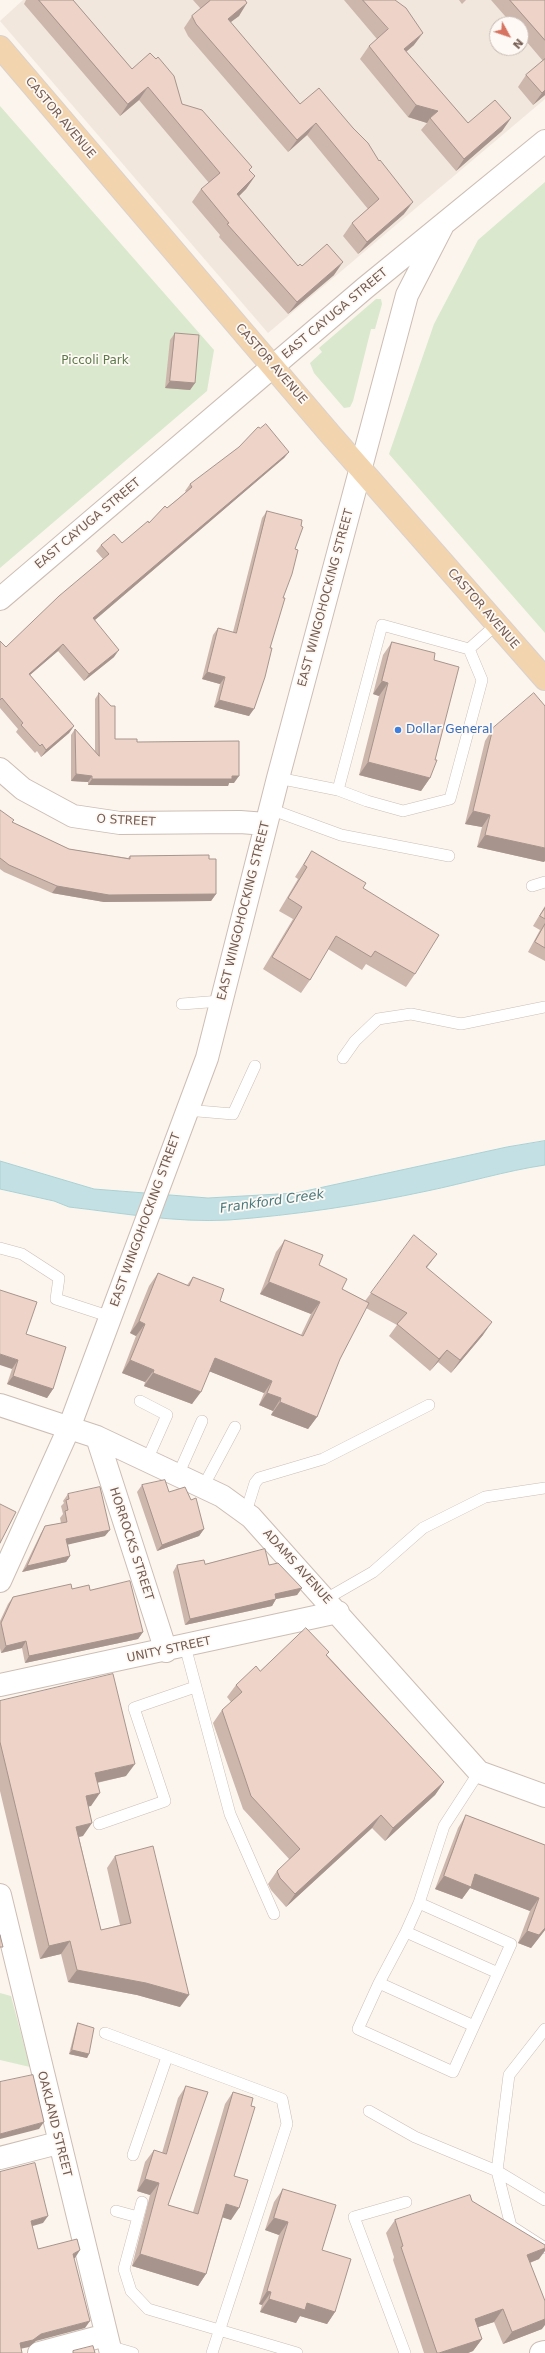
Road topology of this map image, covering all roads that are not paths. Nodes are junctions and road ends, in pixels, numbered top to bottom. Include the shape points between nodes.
1 (0, 47) edge
2 (545, 141) edge
3 (442, 227) junction
4 (272, 367) junction
5 (360, 468) junction
6 (0, 599) edge
7 (497, 624) junction
8 (468, 649) junction
9 (545, 679) edge
10 (0, 769) edge
11 (278, 778) junction
12 (338, 790) junction
13 (268, 817) junction
14 (449, 856) dead end
15 (545, 882) edge
16 (532, 886) dead end
17 (221, 1001) junction
18 (182, 1004) dead end
19 (545, 1007) edge
20 (343, 1058) dead end
21 (255, 1066) dead end
22 (186, 1110) junction
23 (0, 1248) edge
24 (111, 1317) junction
25 (140, 1401) dead end
26 (0, 1405) edge
27 (429, 1405) dead end
28 (202, 1421) dead end
29 (235, 1427) dead end
30 (69, 1428) junction
31 (97, 1438) junction
32 (147, 1460) junction
33 (178, 1474) junction
34 (203, 1487) junction
35 (545, 1488) edge
36 (246, 1512) junction
37 (0, 1581) edge
38 (332, 1606) junction
39 (175, 1649) junction
40 (0, 1685) edge
41 (196, 1687) junction
42 (479, 1772) junction
43 (545, 1796) edge
44 (99, 1824) dead end
45 (0, 1895) edge
46 (419, 1903) junction
47 (274, 1914) dead end
48 (406, 1932) junction
49 (498, 1973) junction
50 (379, 1983) junction
51 (474, 2026) junction
52 (545, 2028) edge
53 (104, 2033) dead end
54 (167, 2057) junction
55 (369, 2111) dead end
56 (58, 2143) junction
57 (133, 2155) dead end
58 (0, 2158) edge
59 (498, 2171) junction
60 (545, 2200) edge
61 (142, 2202) dead end
62 (406, 2202) dead end
63 (116, 2211) dead end
64 (138, 2217) junction
65 (545, 2248) edge
66 (219, 2331) junction
67 (109, 2345) edge
68 (545, 2352) edge
69 (39, 2353) edge
70 (133, 2353) edge
71 (212, 2353) edge
72 (297, 2353) edge
73 (405, 2353) edge
74 (542, 2353) edge

1 - 4 main road, CASTOR AVENUE
2 - 3 street, EAST CAYUGA STREET
3 - 4 street, EAST CAYUGA STREET
3 - 5 street, EAST WINGOHOCKING STREET via 407,296
4 - 5 main road, CASTOR AVENUE
4 - 6 street, EAST CAYUGA STREET
5 - 7 main road, CASTOR AVENUE
5 - 11 street, EAST WINGOHOCKING STREET
7 - 8 lane
7 - 9 main road, CASTOR AVENUE
8 - 12 lane via 382,624
8 - 12 lane via 482,680 450,799 403,811
10 - 13 street, O STREET via 23,789 73,816 120,823 240,822
11 - 12 lane
11 - 13 street, EAST WINGOHOCKING STREET
13 - 14 lane via 341,835
13 - 17 street, EAST WINGOHOCKING STREET
15 - 16 lane
17 - 18 lane
17 - 22 street, EAST WINGOHOCKING STREET via 206,1058
19 - 20 lane via 461,1024 411,1014 378,1019 355,1041
21 - 22 lane via 233,1114
22 - 24 street, EAST WINGOHOCKING STREET
23 - 24 lane via 22,1254 59,1278 56,1299
24 - 30 street, EAST WINGOHOCKING STREET
25 - 32 lane via 167,1415
26 - 30 street, ADAMS AVENUE
27 - 36 lane via 323,1459 259,1478
28 - 33 lane
29 - 34 lane
30 - 31 street, ADAMS AVENUE
30 - 37 street, EAST WINGOHOCKING STREET
31 - 32 street, ADAMS AVENUE
31 - 39 street, HORROCKS STREET
32 - 33 street, ADAMS AVENUE
33 - 34 street, ADAMS AVENUE
34 - 36 street, ADAMS AVENUE
35 - 38 lane via 485,1497 423,1528
36 - 38 street, ADAMS AVENUE
38 - 39 street, UNITY STREET
38 - 42 street, ADAMS AVENUE
39 - 40 street, UNITY STREET
39 - 41 lane
41 - 44 lane via 134,1708 165,1802
41 - 47 lane via 230,1814
42 - 43 street, ADAMS AVENUE
42 - 46 lane via 444,1826
45 - 56 street, OAKLAND STREET
46 - 48 lane
46 - 49 lane via 511,1944
48 - 49 lane
48 - 50 lane
49 - 51 lane
50 - 51 lane
50 - 51 lane via 358,2029 446,2069 453,2072
52 - 59 lane via 509,2075
53 - 54 lane
54 - 57 lane
54 - 66 lane via 282,2100 287,2124
55 - 59 lane via 415,2137
56 - 58 street
56 - 67 street, OAKLAND STREET
59 - 60 lane
59 - 65 lane via 511,2226
61 - 64 lane
62 - 73 lane via 354,2218
63 - 64 lane
64 - 66 lane via 124,2269 131,2292 148,2309
66 - 71 lane
66 - 72 lane
67 - 69 street
67 - 70 lane
68 - 74 street

